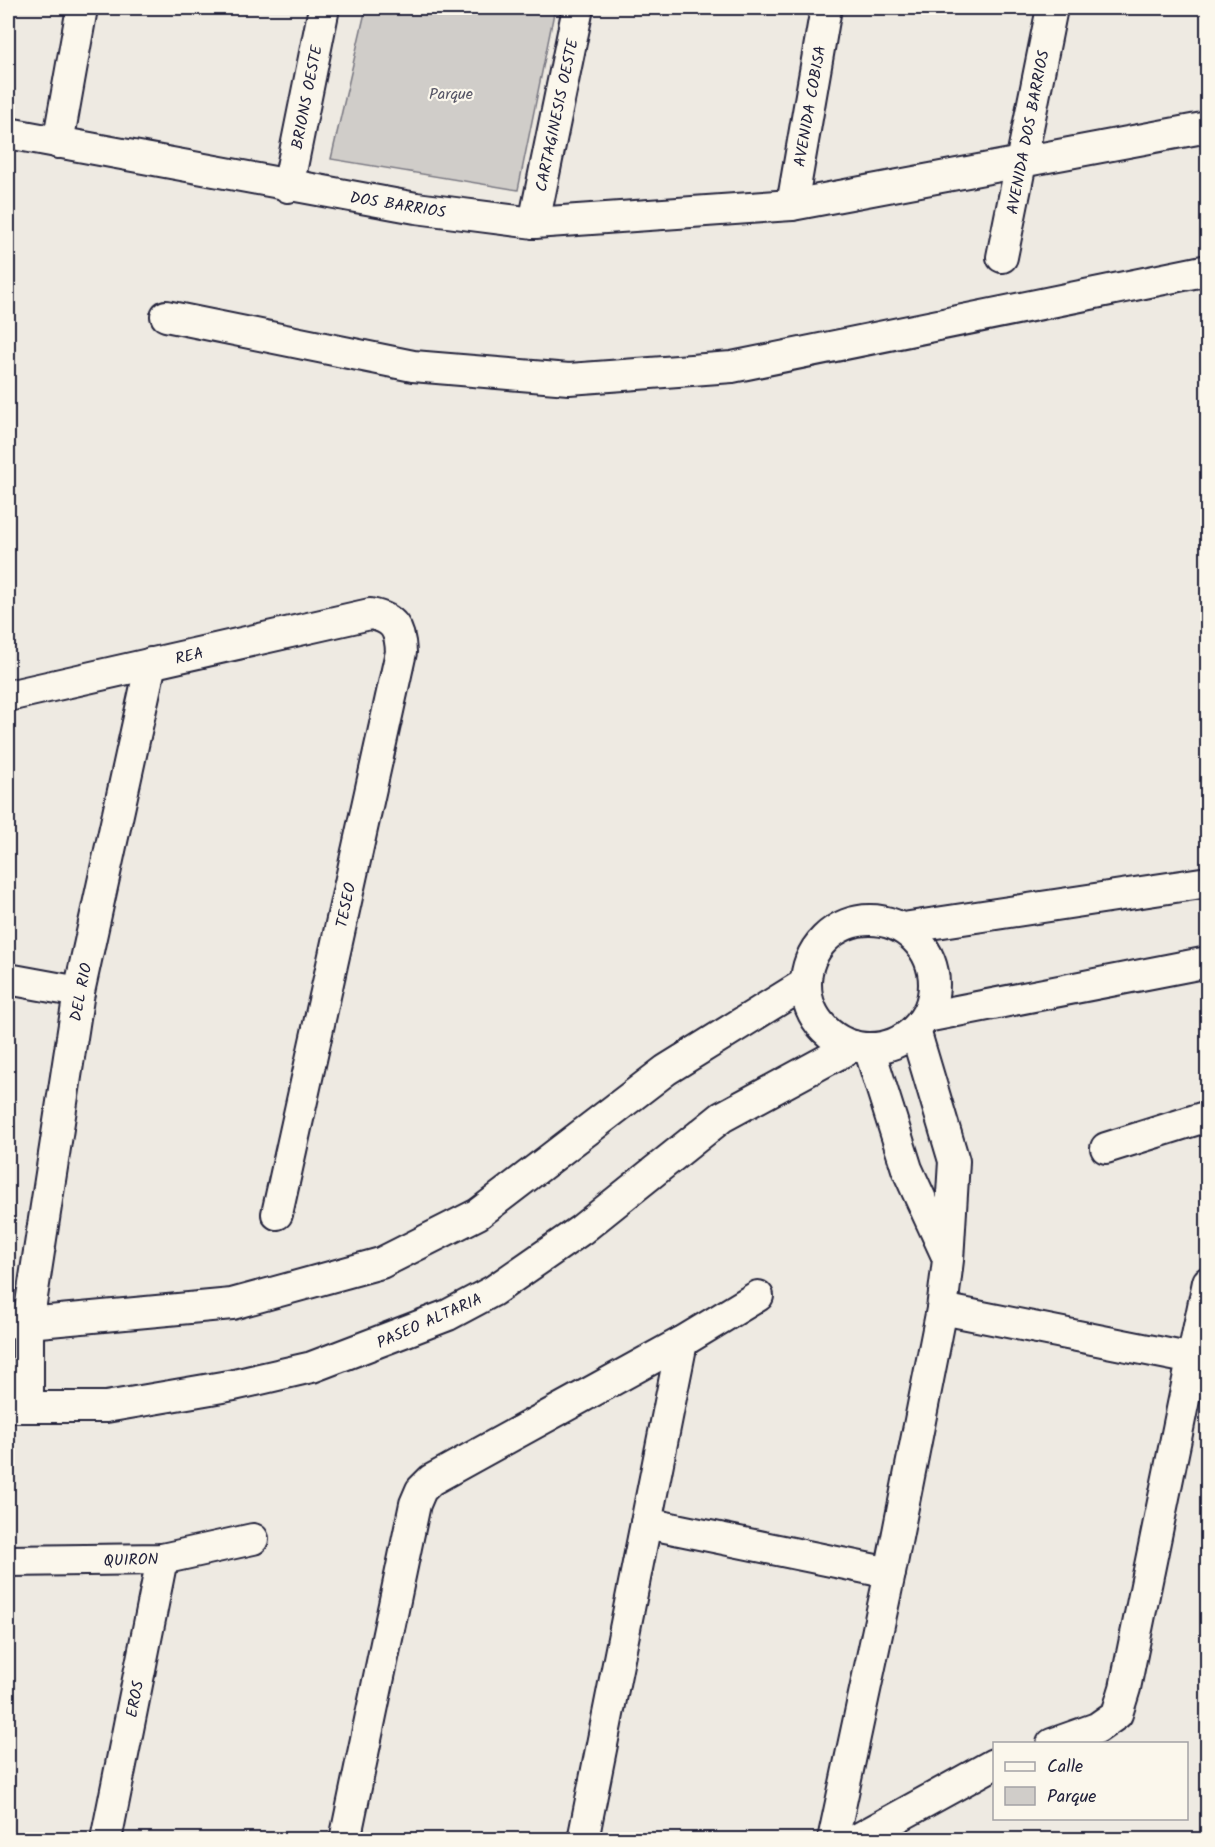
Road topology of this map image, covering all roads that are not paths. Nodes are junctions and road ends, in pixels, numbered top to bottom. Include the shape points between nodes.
1 (82, 8) edge
2 (324, 8) edge
3 (578, 8) edge
4 (825, 8) edge
5 (1052, 8) edge
6 (1208, 127) edge
7 (8, 134) edge
8 (58, 143) junction
9 (1020, 164) junction
10 (288, 187) junction
11 (792, 206) junction
12 (534, 223) junction
13 (1002, 257) dead end
14 (1208, 270) edge
15 (166, 316) dead end
16 (370, 614) joint
17 (151, 663) junction
18 (8, 696) edge
19 (1208, 882) edge
20 (903, 928) junction
21 (1208, 962) edge
22 (8, 979) edge
23 (806, 983) junction
24 (79, 992) junction
25 (920, 1024) junction
26 (861, 1047) junction
27 (1208, 1116) edge
28 (1106, 1148) dead end
29 (277, 1214) dead end
30 (948, 1260) junction
31 (1208, 1282) edge
32 (758, 1296) dead end
33 (942, 1309) junction
34 (18, 1323) edge
35 (682, 1342) junction
36 (1193, 1359) junction
37 (18, 1407) edge
38 (646, 1523) junction
39 (253, 1539) dead end
40 (162, 1559) junction
41 (8, 1561) edge
42 (890, 1573) junction
43 (1055, 1742) edge
44 (993, 1765) edge
45 (106, 1839) edge
46 (345, 1839) edge
47 (583, 1839) edge
48 (833, 1839) edge
49 (856, 1839) edge

1 - 8 street
2 - 10 street, BRIONS OESTE
3 - 12 street, CARTAGINESIS OESTE
4 - 11 street, AVENIDA COBISA
5 - 9 street, AVENIDA DOS BARRIOS
6 - 9 street, DOS BARRIOS
7 - 8 street, DOS BARRIOS
8 - 10 street, DOS BARRIOS
9 - 11 street, DOS BARRIOS
9 - 13 street, AVENIDA DOS BARRIOS
10 - 12 street, DOS BARRIOS
11 - 12 street, DOS BARRIOS
14 - 15 street via 732,367 569,379 413,366
16 - 17 street, REA
16 - 29 street, TESEO via 395,624 400,633 400,652
17 - 18 street, REA
17 - 24 street, DEL RIO
19 - 20 street
20 - 23 street via 871,919 839,928 815,951
20 - 25 street via 916,939 933,968 934,985
21 - 25 street
22 - 24 street
23 - 26 street via 814,1016 824,1029 837,1040
23 - 34 street via 666,1070 478,1214 381,1263 232,1304
24 - 34 street, DEL RIO
25 - 26 street via 902,1040
25 - 30 street via 954,1161
26 - 30 street via 907,1169
26 - 37 street, PASEO ALTARIA via 722,1117 581,1230 492,1291 448,1315 312,1367 234,1385 106,1407
27 - 28 street
30 - 33 street
31 - 36 street
32 - 35 street
33 - 36 street
33 - 42 street
34 - 37 street, DEL RIO
35 - 38 street
35 - 46 street via 442,1474 421,1490 412,1515
36 - 43 street via 1117,1714 1097,1728
38 - 42 street
38 - 47 street
39 - 40 street, QUIRON
40 - 41 street, QUIRON
40 - 45 street, EROS
42 - 48 street
44 - 49 street

